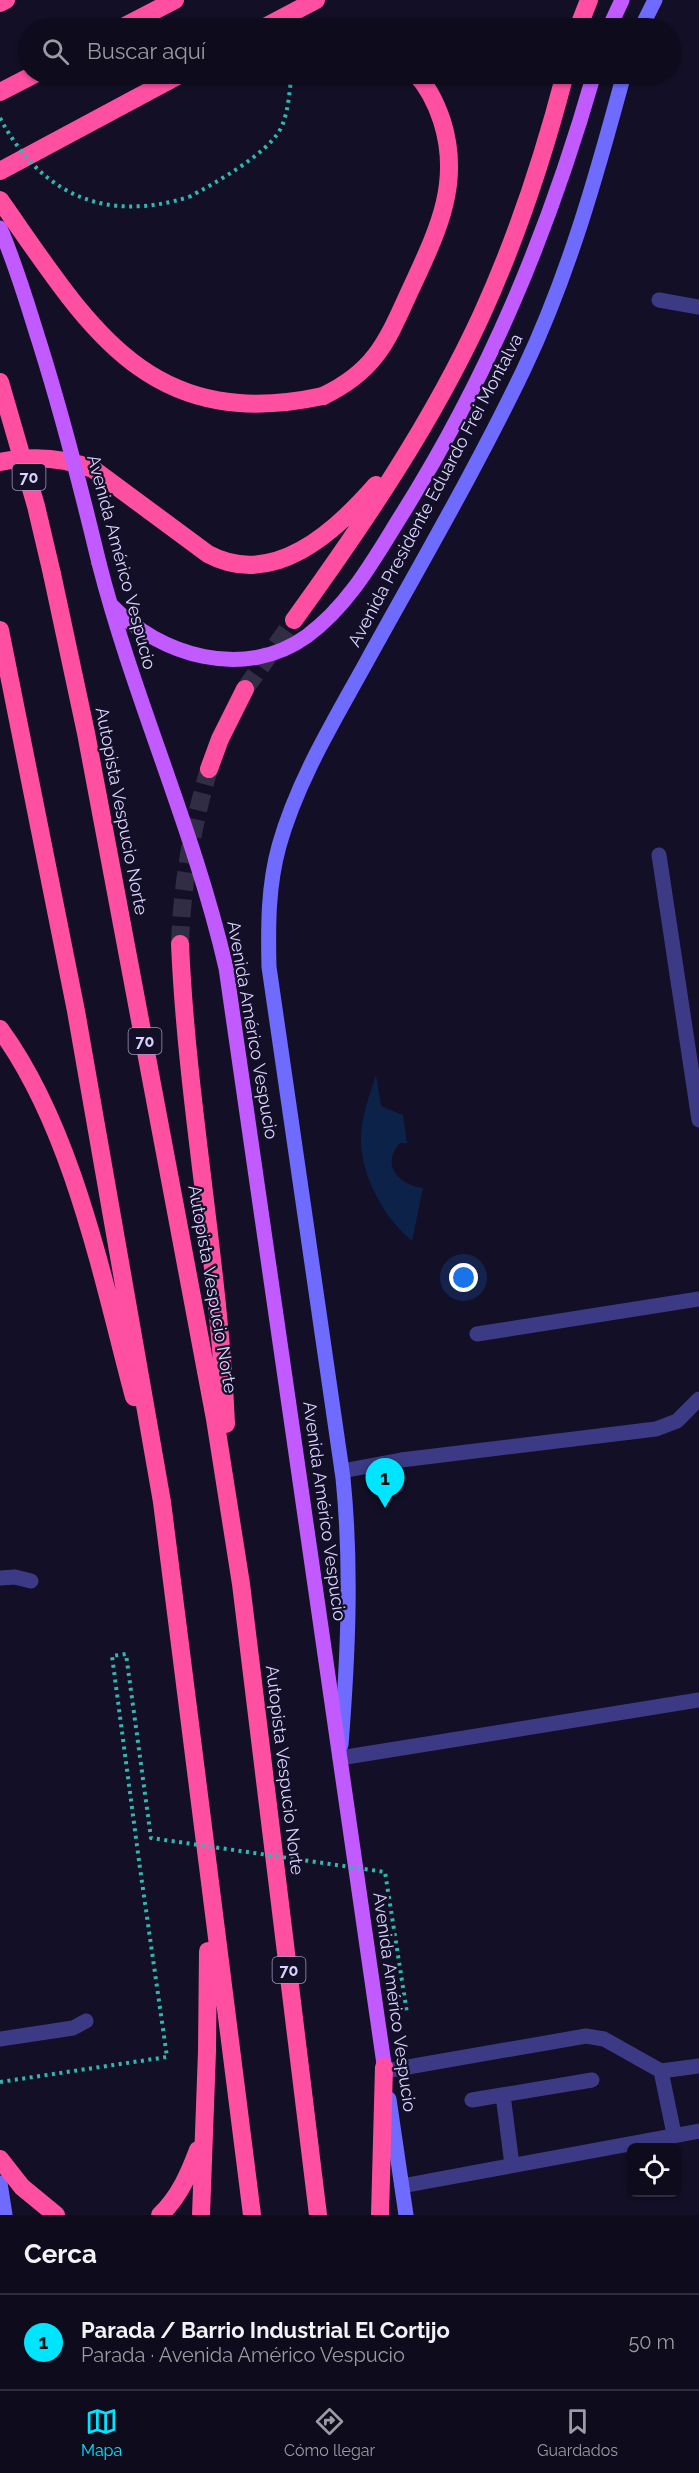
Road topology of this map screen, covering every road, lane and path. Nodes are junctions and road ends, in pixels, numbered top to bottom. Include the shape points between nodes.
1 (6, 0) edge
2 (175, 0) edge
3 (316, 0) edge
4 (589, 0) edge
5 (622, 0) edge
6 (655, 0) edge
7 (0, 3) edge
8 (140, 18) edge
9 (282, 18) edge
10 (582, 18) edge
11 (614, 18) edge
12 (646, 18) edge
13 (18, 83) edge
14 (162, 84) edge
15 (290, 84) edge
16 (423, 84) edge
17 (562, 84) edge
18 (591, 84) edge
19 (621, 84) edge
20 (0, 92) edge
21 (0, 118) edge
22 (0, 171) edge
23 (0, 200) edge
24 (0, 228) edge
25 (659, 300) dead end
26 (699, 307) edge
27 (0, 381) edge
28 (412, 445) junction
29 (0, 462) edge
30 (109, 604) junction
31 (294, 620) tunnel mouth
32 (0, 630) edge
33 (245, 689) tunnel mouth
34 (209, 769) tunnel mouth
35 (279, 847) joint
36 (659, 855) dead end
37 (180, 944) tunnel mouth
38 (0, 1029) edge
39 (699, 1120) edge
40 (699, 1299) edge
41 (477, 1334) dead end
42 (699, 1399) edge
43 (342, 1471) junction
44 (162, 1502) junction
45 (229, 1510) junction
46 (0, 1578) edge
47 (31, 1581) dead end
48 (699, 1700) edge
49 (340, 1758) junction
50 (207, 1859) junction
51 (407, 2013) dead end
52 (86, 2021) dead end
53 (0, 2039) edge
54 (699, 2066) edge
55 (385, 2069) junction
56 (662, 2071) junction
57 (592, 2080) dead end
58 (0, 2082) edge
59 (503, 2095) junction
60 (472, 2100) dead end
61 (699, 2131) edge
62 (674, 2134) junction
63 (203, 2137) junction
64 (0, 2159) edge
65 (512, 2164) junction
66 (0, 2183) edge
67 (402, 2186) junction
68 (5, 2215) edge
69 (56, 2215) edge
70 (160, 2215) edge
71 (201, 2215) edge
72 (252, 2215) edge
73 (318, 2215) edge
74 (380, 2215) edge
75 (406, 2215) edge

1 - 7 highway
2 - 8 highway
3 - 9 highway
4 - 10 highway
5 - 11 main road
6 - 12 main road
13 - 20 highway
14 - 22 highway
15 - 21 path, bridge via 286,112 274,138 249,160 189,196 156,206 129,207 89,200 55,185 22,154
16 - 23 highway, bridge via 437,105 449,158 449,186 437,233 388,338 361,374 323,396 279,404 236,404 194,395 140,369 76,307
17 - 28 highway via 535,175 495,283 458,363
18 - 30 main road via 558,194 492,349 409,504 341,604 290,646 259,657 227,660 181,651 154,639
19 - 35 main road, Avenida Presidente Eduardo Frei Montalva via 584,218 525,367 320,747
24 - 30 main road, Avenida Américo Vespucio, bridge via 50,376
25 - 26 lane
27 - 45 highway, Autopista Vespucio Norte / 70, bridge via 36,506 86,734 195,1308
28 - 29 highway via 358,506 315,543 276,561 240,566 208,554 93,469 54,458
28 - 31 highway
30 - 49 main road, Avenida Américo Vespucio via 211,904 226,968
32 - 44 highway via 76,1011
33 - 34 highway
35 - 43 main road, Avenida Américo Vespucio via 270,890 269,967
36 - 39 lane
37 - 45 highway via 218,1307
38 - 44 highway via 35,1085 73,1180
40 - 41 lane
42 - 43 lane via 677,1421 656,1429 400,1460
43 - 49 main road, Avenida Américo Vespucio via 350,1560
44 - 50 highway
45 - 73 highway, Autopista Vespucio Norte / 70
46 - 47 lane
48 - 49 lane
49 - 55 main road, Avenida Américo Vespucio
50 - 63 highway
50 - 72 highway
51 - 58 path, bridge via 385,1872 151,1838 126,1654 112,1656 167,2057
52 - 53 lane via 72,2028
54 - 56 lane
55 - 56 lane via 586,2036 604,2039
55 - 67 main road, Avenida Américo Vespucio
55 - 74 highway
56 - 62 lane
57 - 59 lane
59 - 60 lane
59 - 65 lane
61 - 62 lane
62 - 65 lane
63 - 70 highway via 182,2187
63 - 71 highway
64 - 69 highway via 22,2187
65 - 67 lane
66 - 68 main road
67 - 75 main road, Avenida Américo Vespucio

